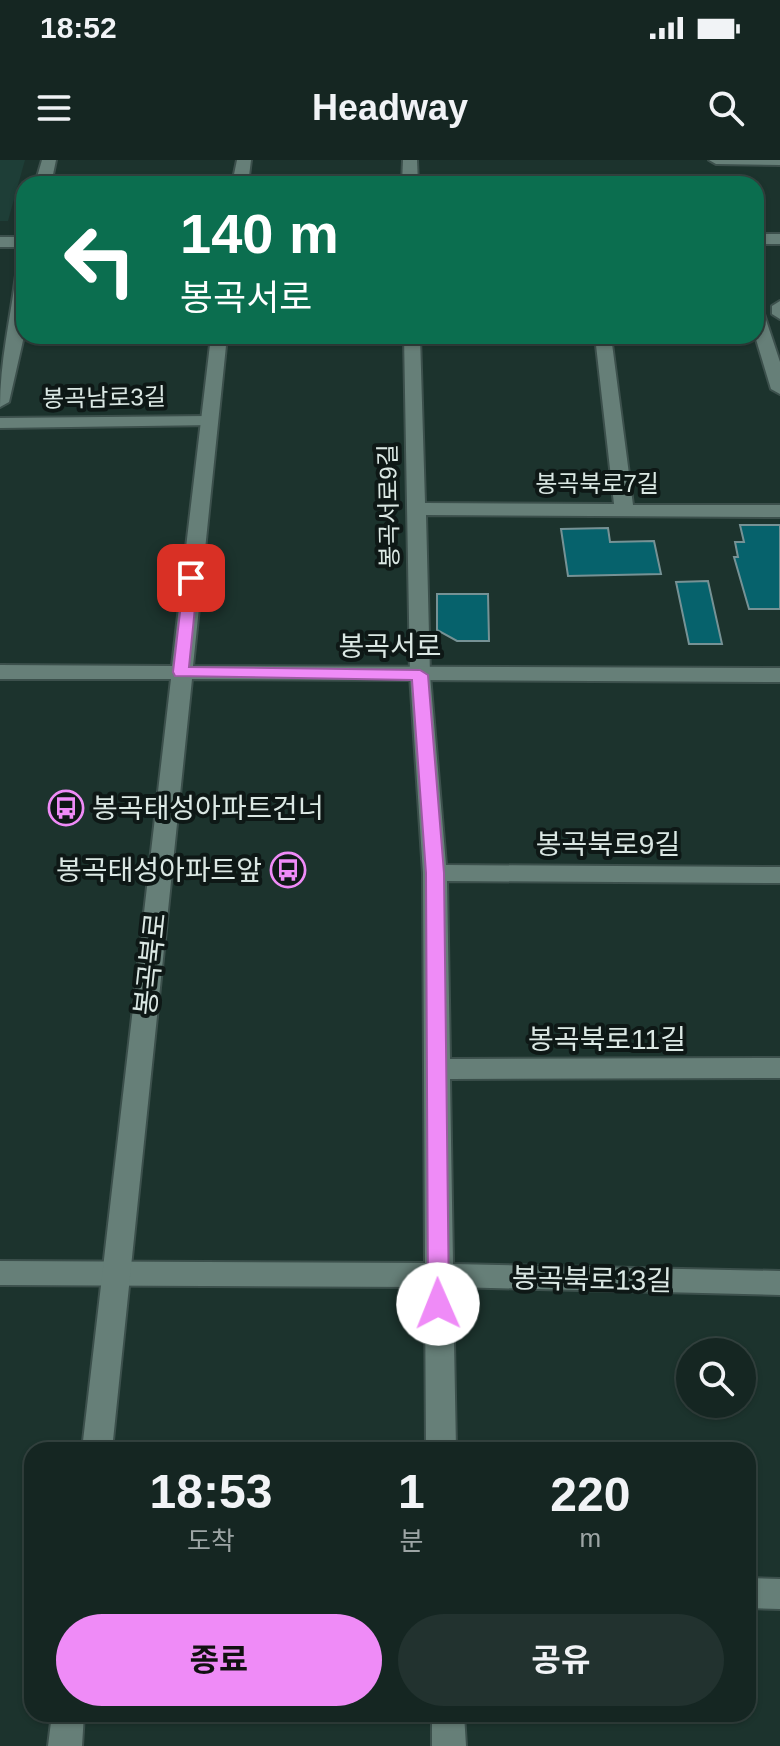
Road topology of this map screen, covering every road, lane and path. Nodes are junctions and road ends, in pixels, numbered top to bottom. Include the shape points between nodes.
1 (716, 160) edge
2 (780, 161) edge
3 (780, 306) edge
4 (780, 314) edge
5 (16, 334) edge
6 (764, 339) edge
7 (218, 344) edge
8 (412, 344) edge
9 (604, 344) edge
10 (780, 389) edge
11 (0, 402) edge
12 (208, 421) junction
13 (0, 423) edge
14 (414, 509) junction
15 (624, 511) junction
16 (780, 511) edge
17 (0, 672) edge
18 (181, 672) junction
19 (420, 675) junction
20 (780, 675) edge
21 (435, 873) junction
22 (780, 875) edge
23 (780, 1068) edge
24 (435, 1069) junction
25 (117, 1272) junction
26 (0, 1273) edge
27 (437, 1275) junction
28 (780, 1283) edge
29 (98, 1442) edge
30 (441, 1442) edge
31 (756, 1593) edge
32 (780, 1594) edge
33 (67, 1722) edge
34 (448, 1722) edge
35 (65, 1746) edge
36 (449, 1746) edge

1 - 2 street
3 - 4 lane
5 - 11 street
6 - 10 street
7 - 12 street, 봉곡북로
8 - 14 street, 봉곡서로9길
9 - 15 street
12 - 13 street, 봉곡남로3길
12 - 18 street, 봉곡북로
14 - 15 street, 봉곡북로7길
14 - 19 street, 봉곡서로9길
15 - 16 street, 봉곡북로7길
17 - 18 street, 봉곡서로
18 - 19 street, 봉곡서로
18 - 25 street, 봉곡북로
19 - 20 street, 봉곡서로
19 - 21 street, 봉곡서로9길
21 - 22 street, 봉곡북로9길
21 - 24 street, 봉곡서로9길
23 - 24 street, 봉곡북로11길
24 - 27 street, 봉곡서로9길
25 - 26 street, 봉곡북로13길
25 - 27 street, 봉곡북로13길
25 - 29 street, 봉곡북로
27 - 28 street, 봉곡북로13길
27 - 30 street, 봉곡서로9길
31 - 32 street
33 - 35 street
34 - 36 street

